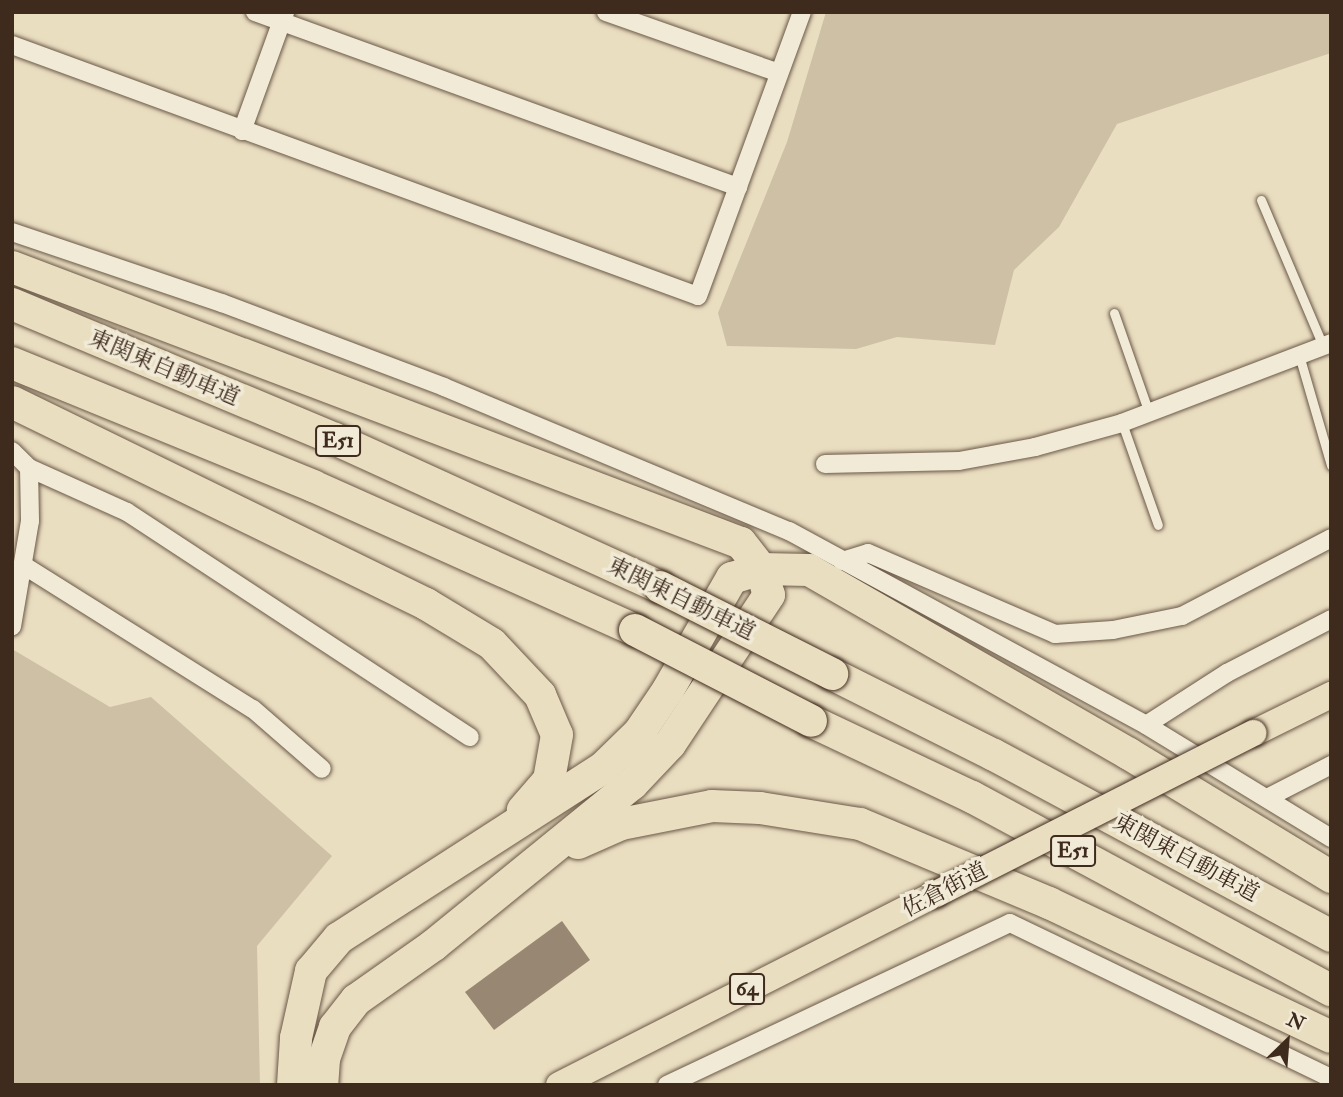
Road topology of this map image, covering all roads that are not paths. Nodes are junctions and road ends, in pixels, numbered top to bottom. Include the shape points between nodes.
1 (256, 12) edge
2 (606, 12) edge
3 (802, 12) edge
4 (284, 17) edge
5 (12, 46) edge
6 (779, 73) junction
7 (242, 131) junction
8 (738, 187) junction
9 (1261, 200) dead end
10 (12, 232) edge
11 (12, 267) edge
12 (12, 304) edge
13 (1114, 313) dead end
14 (1327, 344) edge
15 (1299, 355) junction
16 (12, 363) edge
17 (12, 402) edge
18 (1149, 413) junction
19 (1122, 423) junction
20 (12, 451) edge
21 (825, 464) dead end
22 (1331, 465) edge
23 (29, 468) junction
24 (1158, 525) dead end
25 (1331, 538) edge
26 (842, 561) junction
27 (23, 565) junction
28 (761, 569) junction
29 (1331, 619) edge
30 (12, 626) edge
31 (1331, 695) edge
32 (1146, 725) junction
33 (470, 737) dead end
34 (1331, 765) edge
35 (322, 769) dead end
36 (1269, 797) junction
37 (504, 832) junction
38 (1331, 838) edge
39 (538, 861) junction
40 (1331, 877) edge
41 (1331, 936) edge
42 (1331, 990) edge
43 (1331, 1037) edge
44 (1331, 1078) edge
45 (293, 1085) edge
46 (322, 1085) edge
47 (559, 1085) edge
48 (667, 1085) edge

1 - 4 street
2 - 6 street
3 - 6 street
4 - 7 street
4 - 8 street
5 - 7 street
6 - 8 street
7 - 8 street via 698,296
9 - 14 lane
10 - 26 street via 222,303 444,387 789,531
11 - 28 highway via 741,543
12 - 41 highway, 東関東自動車道 / E51, bridge via 335,439 660,587 1006,762
13 - 18 lane
14 - 15 street
15 - 18 street
15 - 22 lane
16 - 42 highway, 東関東自動車道 / E51, bridge via 313,486 635,630 972,797
17 - 37 highway via 426,604 492,644 540,695 557,735 549,780
18 - 19 street
19 - 21 street via 1035,447 959,461
19 - 24 lane
20 - 23 street
23 - 27 street via 30,521
23 - 33 street via 127,512
25 - 26 street via 1182,615 1113,630 1055,634 868,554
26 - 32 street
27 - 30 street
27 - 35 street via 253,709
28 - 37 highway via 732,578 639,733 604,768
28 - 39 highway via 769,595 670,744 632,784
28 - 40 highway via 809,570 1129,754
29 - 32 street via 1227,673
31 - 47 main road, 佐倉街道 / 64, bridge
32 - 36 street
34 - 36 street
36 - 38 street
37 - 45 highway via 339,939 311,971 296,1038
39 - 43 highway via 621,824 712,806 774,809 860,824 1049,903
39 - 46 highway via 434,945 356,1000 335,1027 324,1059
44 - 48 street via 1010,923

